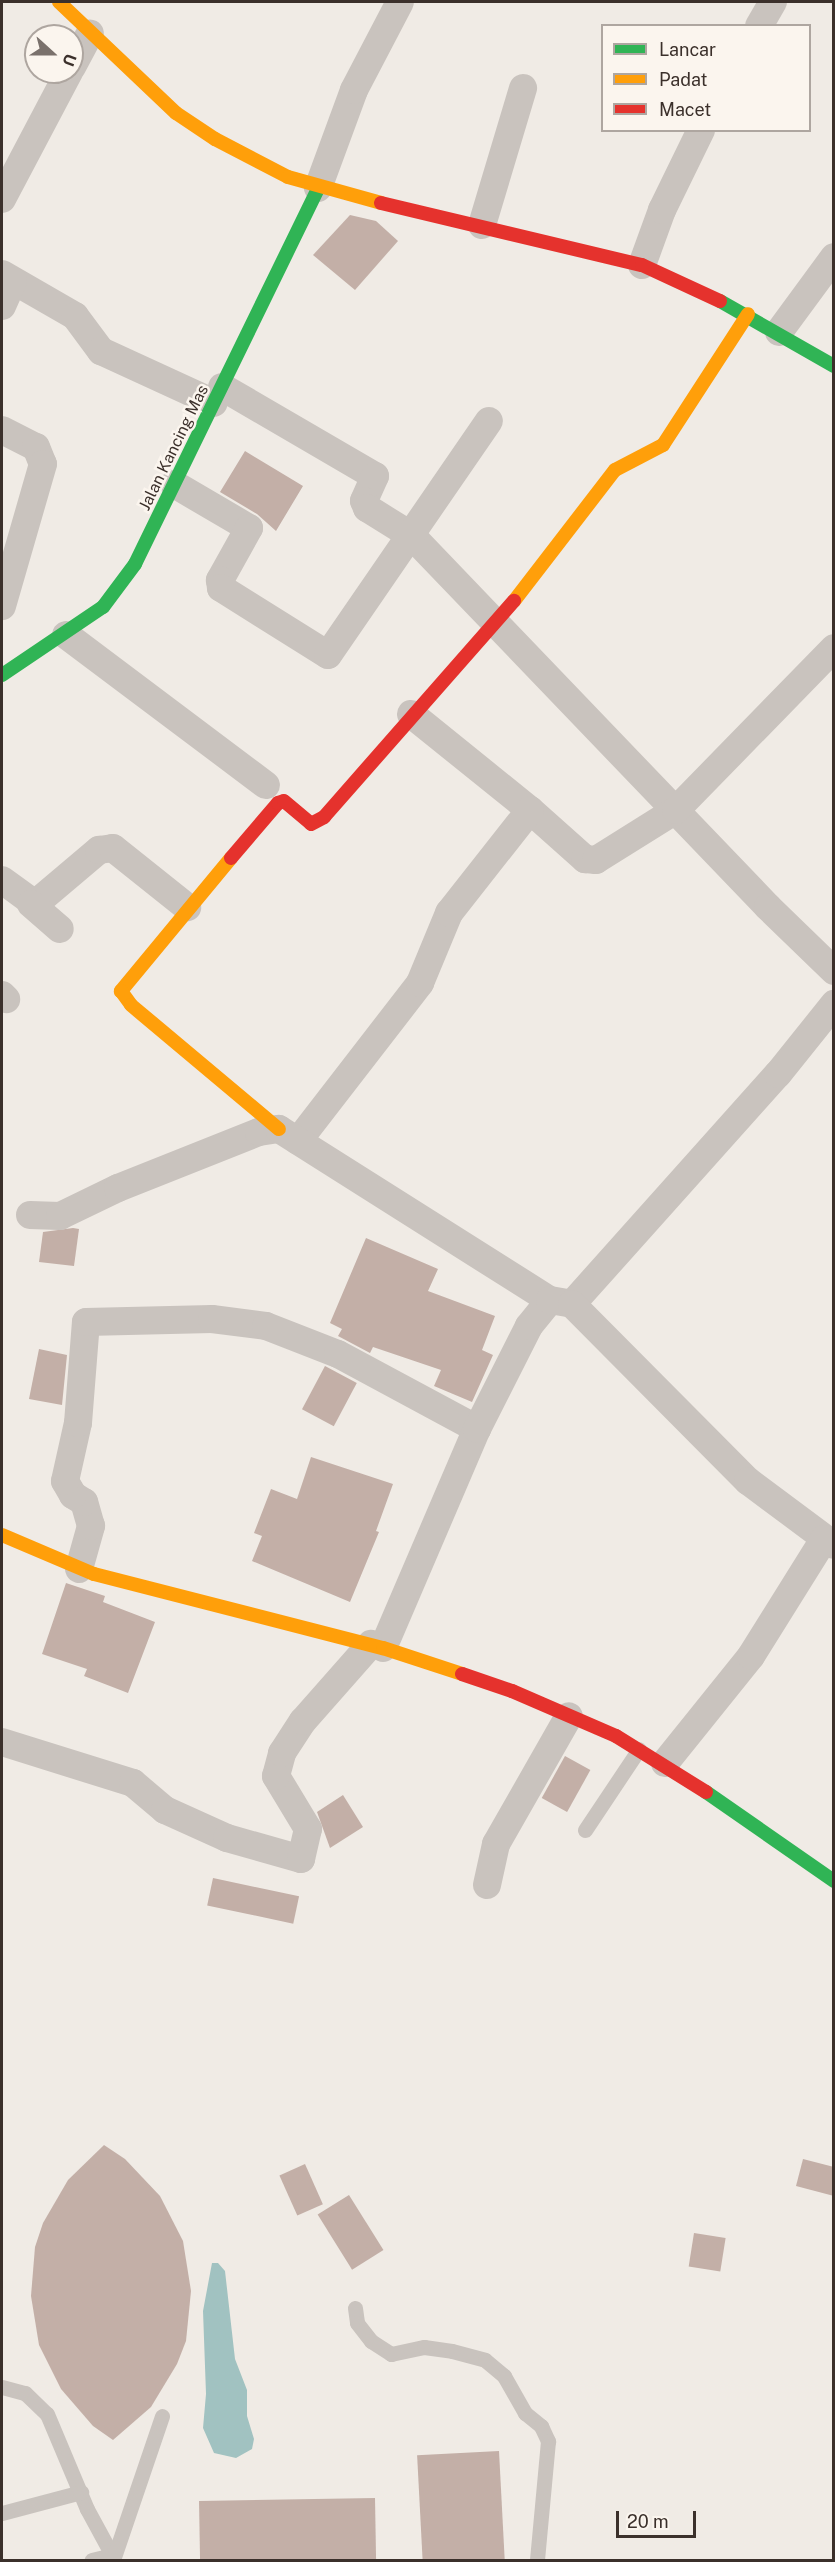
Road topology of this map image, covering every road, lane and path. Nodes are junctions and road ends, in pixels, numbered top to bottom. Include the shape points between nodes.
1 (58, 2) edge
2 (400, 2) edge
3 (773, 2) edge
4 (760, 24) edge
5 (90, 33) junction
6 (84, 44) edge
7 (63, 84) edge
8 (523, 88) dead end
9 (700, 132) edge
10 (318, 189) junction
11 (2, 199) edge
12 (482, 225) junction
13 (834, 256) edge
14 (642, 265) junction
15 (5, 287) edge
16 (748, 314) junction
17 (779, 332) junction
18 (834, 366) edge
19 (218, 395) junction
20 (489, 422) dead end
21 (2, 430) edge
22 (174, 484) junction
23 (412, 536) junction
24 (2, 606) edge
25 (498, 622) junction
26 (66, 635) junction
27 (834, 648) edge
28 (2, 675) edge
29 (411, 714) junction
30 (266, 785) dead end
31 (530, 810) junction
32 (676, 810) junction
33 (2, 880) edge
34 (31, 904) junction
35 (187, 907) junction
36 (60, 929) dead end
37 (833, 969) edge
38 (834, 1005) edge
39 (288, 1135) junction
40 (30, 1215) dead end
41 (561, 1302) junction
42 (477, 1429) junction
43 (2, 1535) edge
44 (829, 1542) edge
45 (79, 1569) junction
46 (377, 1646) junction
47 (569, 1716) junction
48 (2, 1743) edge
49 (639, 1749) junction
50 (665, 1763) junction
51 (585, 1830) dead end
52 (834, 1881) edge
53 (487, 1885) dead end
54 (355, 2308) dead end
55 (2, 2387) edge
56 (162, 2416) dead end
57 (81, 2492) junction
58 (2, 2513) edge
59 (113, 2558) edge
60 (92, 2560) edge
61 (537, 2560) edge

1 - 5 street
2 - 10 street via 354,90
3 - 4 street
5 - 6 street
5 - 10 street via 176,113 225,144
7 - 11 street
8 - 12 street
9 - 14 street via 662,210
10 - 12 street
10 - 19 street, Jalan Kancing Mas
12 - 14 street
13 - 17 street
14 - 16 street
15 - 19 street via 75,316 101,351
16 - 17 street
16 - 25 street via 663,445 615,470
17 - 18 street
19 - 22 street, Jalan Kancing Mas
19 - 23 street via 375,476 365,505
20 - 23 street
21 - 24 street via 36,447 43,464
22 - 23 street via 249,528 220,580 221,588 324,654 333,653
22 - 26 street, Jalan Kancing Mas via 119,588 103,607
23 - 25 street
25 - 29 street
25 - 32 street
26 - 28 street, Jalan Kancing Mas
26 - 30 street
27 - 32 street
29 - 31 street
29 - 35 street via 324,817 311,824 281,801
31 - 32 street via 585,859 596,860
31 - 39 street via 449,913 420,982
32 - 37 street
33 - 34 street
34 - 35 street via 105,847 113,848
34 - 36 street
35 - 39 street via 125,983 123,997
38 - 41 street via 777,1074
39 - 40 street via 259,1132 60,1216
39 - 41 street
41 - 42 street via 529,1326
41 - 44 street via 748,1481
42 - 45 street via 338,1354 266,1326 212,1319 86,1322 78,1423 65,1481 73,1495 84,1502 91,1526
42 - 46 street
43 - 45 street
44 - 50 street via 751,1656
45 - 46 street
46 - 47 street via 512,1690
46 - 48 street via 303,1721 282,1753 276,1776 308,1829 301,1859 227,1838 176,1815 133,1783
47 - 49 street
47 - 53 street via 496,1844
49 - 50 street
49 - 51 lane
50 - 52 street
54 - 61 lane via 357,2323 371,2341 391,2354 424,2347 484,2360 504,2376 525,2413 541,2427 548,2441
55 - 57 lane via 25,2392 47,2414
56 - 59 lane
57 - 58 lane
57 - 59 lane
59 - 60 lane

